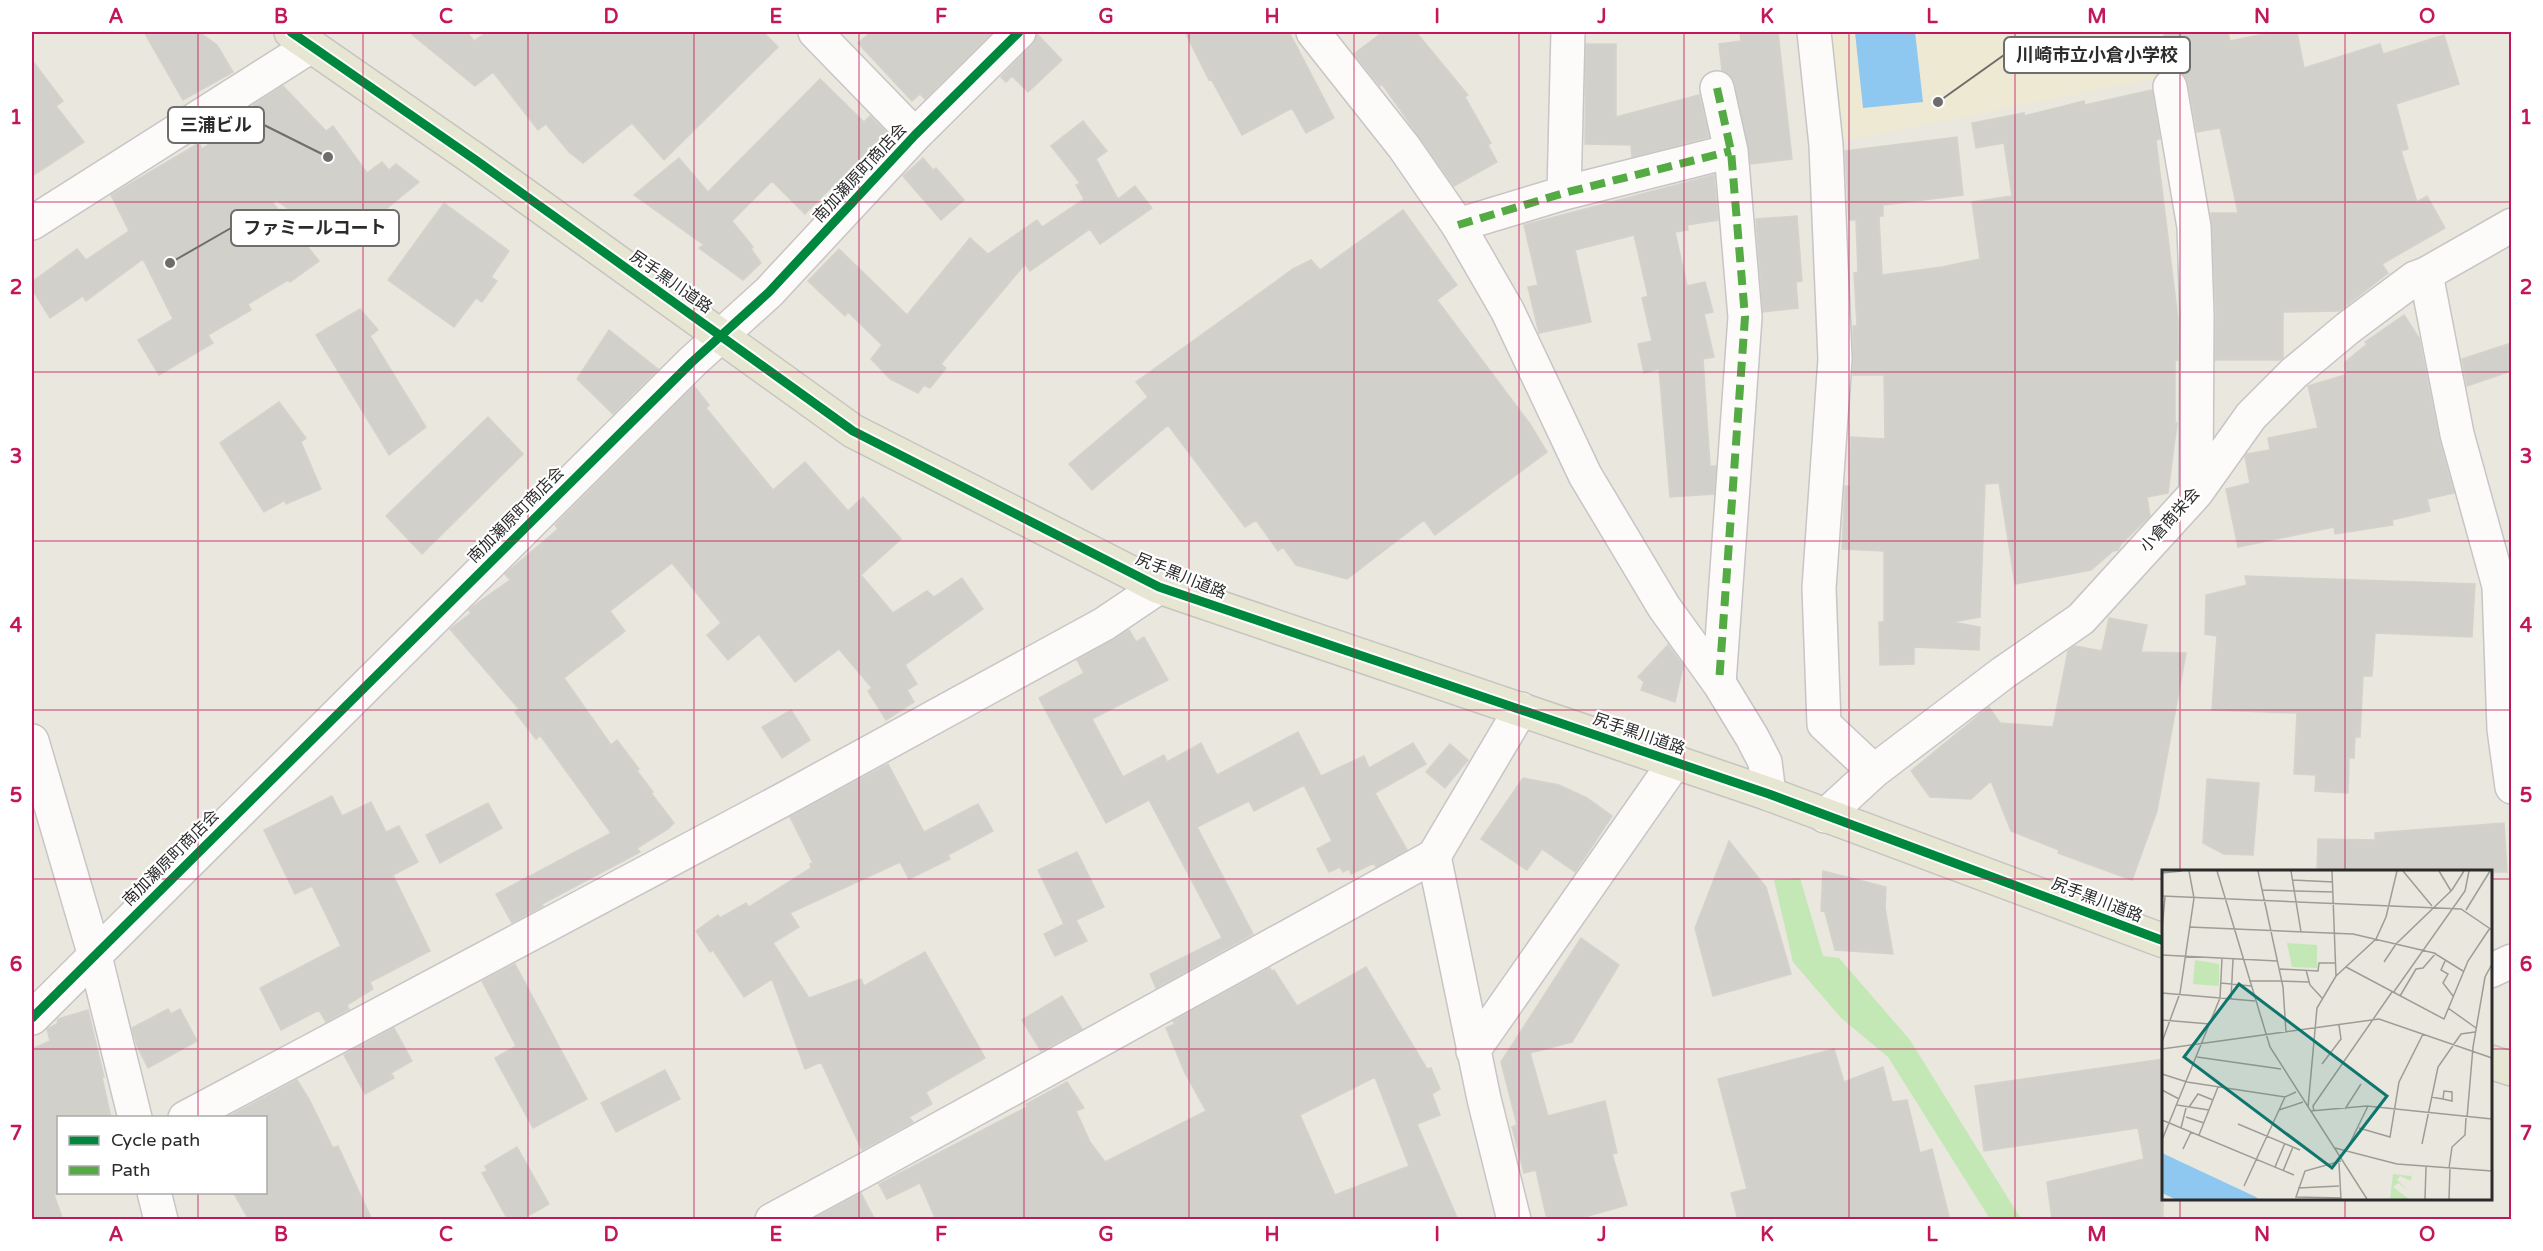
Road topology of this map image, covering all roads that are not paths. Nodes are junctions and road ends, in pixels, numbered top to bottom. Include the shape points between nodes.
1 (815, 32) edge
2 (1019, 32) edge
3 (1313, 32) edge
4 (1568, 32) edge
5 (1815, 32) edge
6 (301, 39) edge
7 (2170, 87) dead end
8 (1717, 88) dead end
9 (915, 135) junction
10 (1731, 151) junction
11 (1564, 193) junction
12 (32, 224) edge
13 (1458, 225) junction
14 (2511, 225) edge
15 (2426, 274) junction
16 (721, 335) junction
17 (2196, 493) junction
18 (2505, 583) edge
19 (1159, 587) junction
20 (1719, 683) junction
21 (1521, 709) junction
22 (32, 741) edge
23 (1675, 762) junction
24 (1874, 771) junction
25 (2511, 787) edge
26 (1769, 794) junction
27 (1825, 816) junction
28 (1434, 856) junction
29 (2162, 941) edge
30 (95, 956) junction
31 (2511, 961) edge
32 (2492, 970) edge
33 (32, 1018) edge
34 (1473, 1051) junction
35 (2492, 1063) edge
36 (2511, 1069) edge
37 (135, 1116) edge
38 (189, 1116) edge
39 (154, 1194) edge
40 (161, 1220) edge
41 (771, 1220) edge
42 (1514, 1220) edge

1 - 9 street
2 - 9 street, 南加瀬原町商店会
3 - 13 street via 1404,147
4 - 11 street
5 - 24 street via 1826,144 1835,359 1819,588 1824,724
6 - 12 street
6 - 16 main road, 尻手黒川道路
7 - 17 street via 2194,227
8 - 10 street
9 - 16 street, 南加瀬原町商店会 via 769,292
10 - 11 street
10 - 20 street via 1745,318
11 - 13 street
13 - 20 street via 1507,310 1585,475 1664,607
14 - 15 street, 小倉商栄会
15 - 17 street, 小倉商栄会 via 2348,328 2294,373 2251,416
15 - 18 street via 2457,434
16 - 19 main road, 尻手黒川道路 via 853,431
16 - 30 street, 南加瀬原町商店会
17 - 24 street, 小倉商栄会 via 2080,619
18 - 25 street via 2504,729
19 - 21 main road, 尻手黒川道路
19 - 38 street via 1104,624 819,780
20 - 26 street via 1765,762
21 - 23 main road, 尻手黒川道路
21 - 28 street
22 - 30 street
23 - 26 main road, 尻手黒川道路
23 - 34 street
24 - 27 street, 小倉商栄会
26 - 27 main road, 尻手黒川道路
27 - 29 main road, 尻手黒川道路
28 - 34 street
28 - 41 street
30 - 33 street, 南加瀬原町商店会
30 - 37 street
31 - 32 street
34 - 42 street
35 - 36 main road
39 - 40 street

